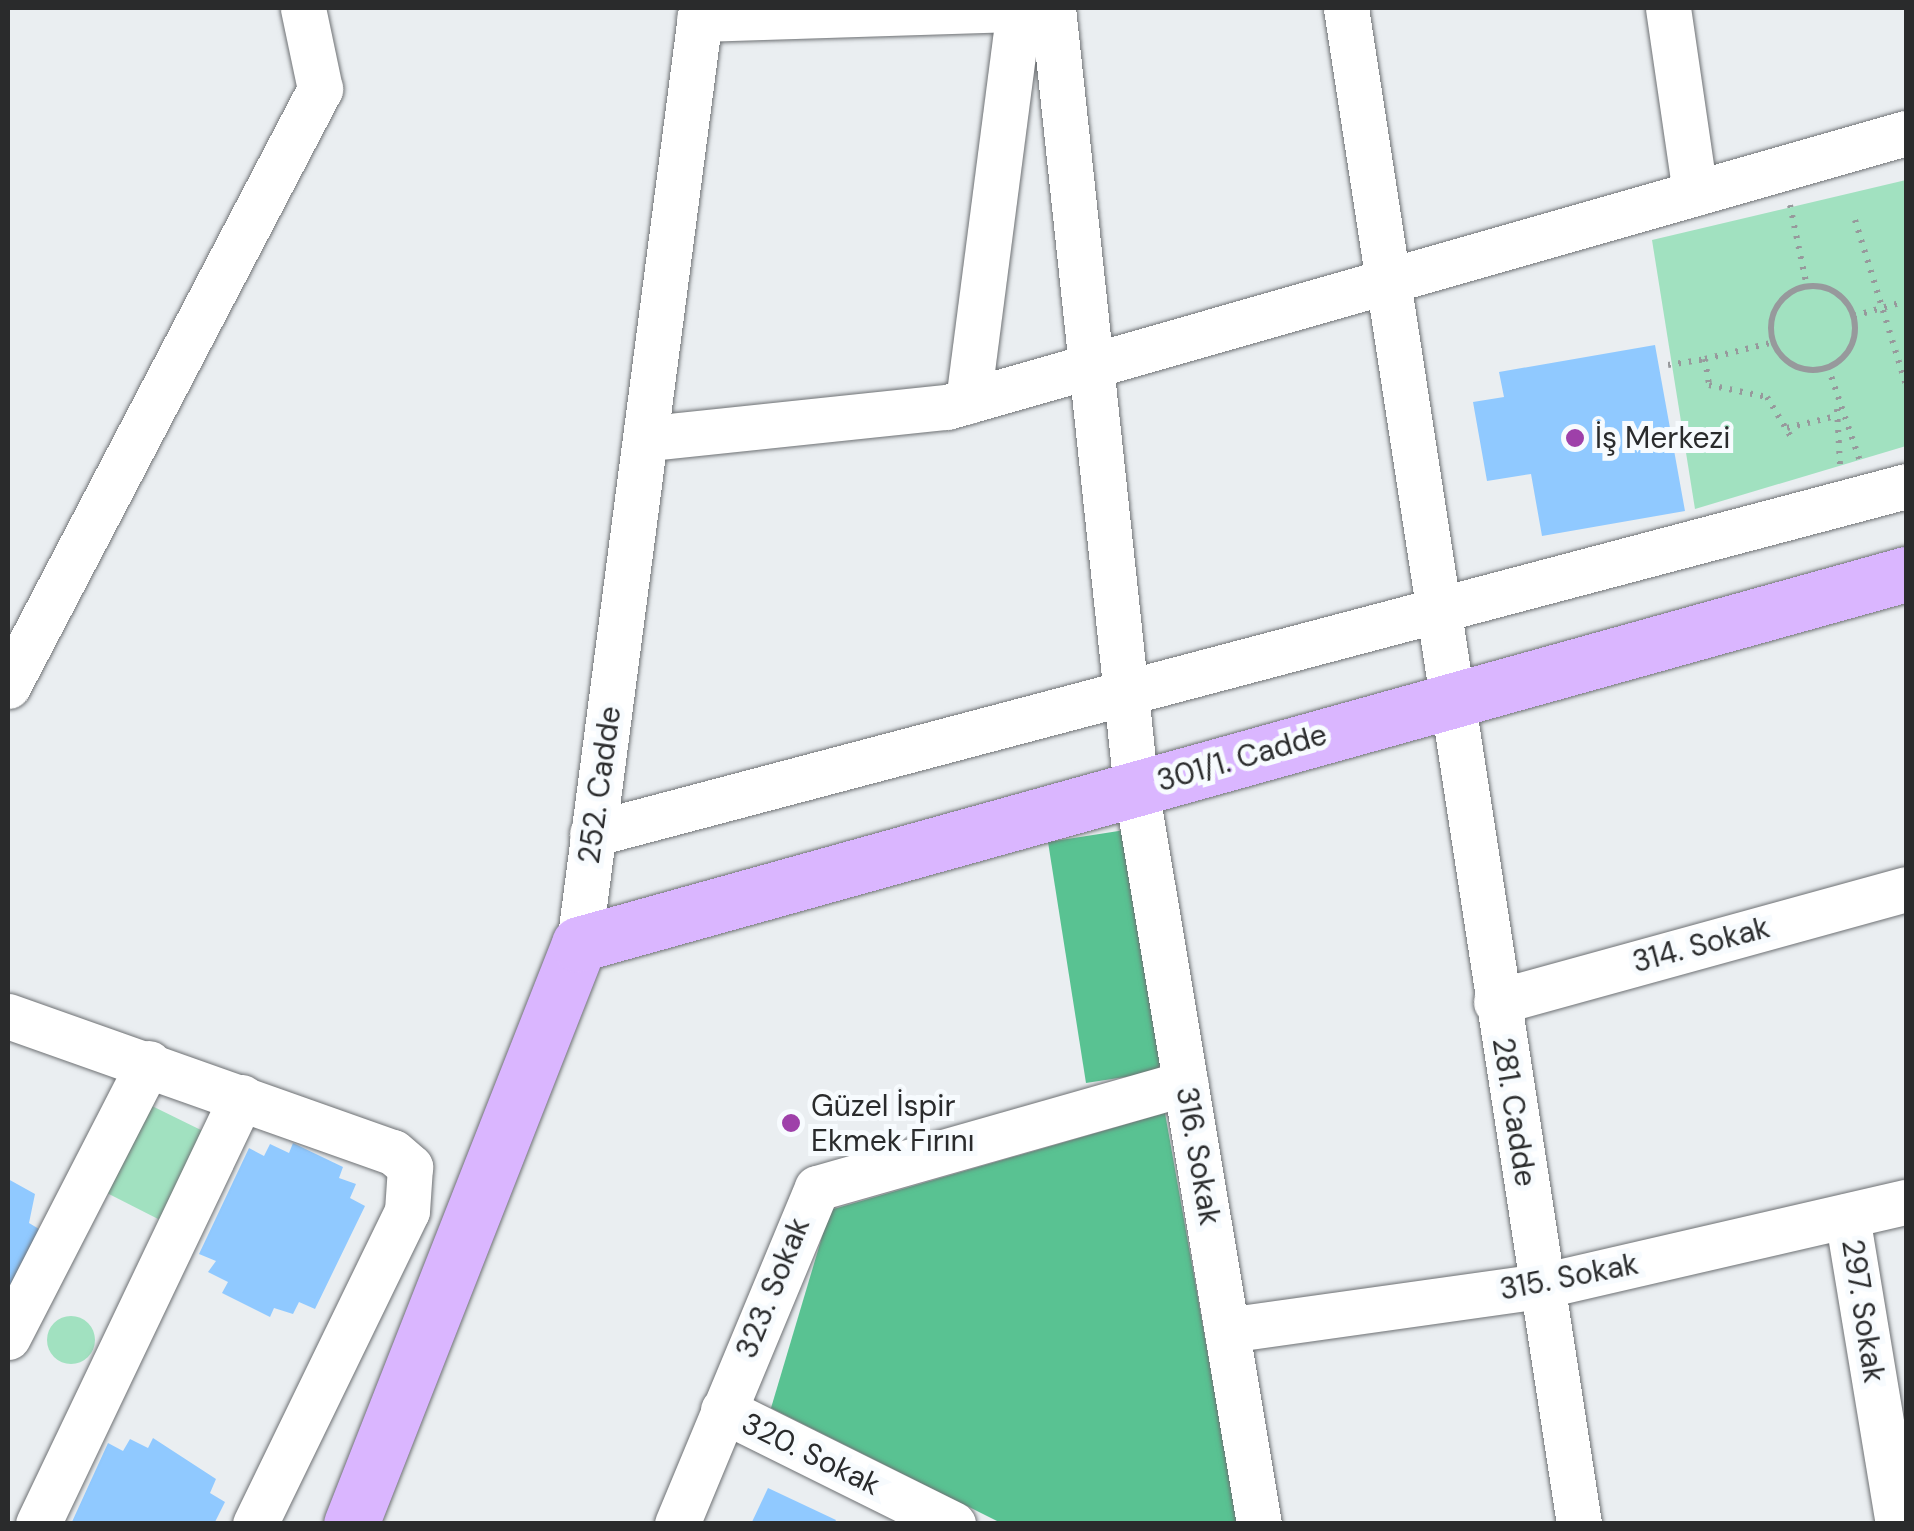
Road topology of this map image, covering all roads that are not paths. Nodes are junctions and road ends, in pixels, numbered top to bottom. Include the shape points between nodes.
1 (303, 8) edge
2 (1054, 8) edge
3 (1346, 8) edge
4 (1668, 8) edge
5 (1019, 9) edge
6 (700, 13) edge
7 (1906, 133) edge
8 (1695, 193) junction
9 (1389, 278) junction
10 (1088, 360) junction
11 (968, 401) junction
12 (650, 438) junction
13 (1875, 494) edge
14 (1906, 574) edge
15 (1434, 616) junction
16 (8, 686) edge
17 (1126, 697) junction
18 (1447, 701) junction
19 (1136, 788) junction
20 (592, 834) junction
21 (1906, 889) edge
22 (579, 944) junction
23 (1496, 1002) junction
24 (8, 1016) edge
25 (149, 1063) junction
26 (1185, 1083) junction
27 (242, 1097) junction
28 (1906, 1202) edge
29 (1847, 1216) junction
30 (1541, 1286) junction
31 (1227, 1330) junction
32 (8, 1337) edge
33 (723, 1410) junction
34 (38, 1524) edge
35 (255, 1524) edge
36 (351, 1524) edge
37 (677, 1524) edge
38 (953, 1524) edge
39 (1259, 1524) edge
40 (1579, 1524) edge
41 (1898, 1524) edge

1 - 16 street via 320,89
2 - 5 street
2 - 10 street, 316. Sokak
3 - 9 street, 281. Cadde
4 - 8 street
5 - 6 street
5 - 11 street
6 - 12 street, 252. Cadde
7 - 8 street
8 - 9 street
9 - 10 street
9 - 15 street, 281. Cadde
10 - 11 street
10 - 17 street, 316. Sokak
11 - 12 street
12 - 20 street, 252. Cadde
13 - 15 street
14 - 18 main road, 301/1. Cadde
15 - 17 street
15 - 18 street, 281. Cadde
17 - 19 street, 316. Sokak
17 - 20 street
18 - 19 main road, 301/1. Cadde
18 - 23 street, 281. Cadde
19 - 22 main road, 301/1. Cadde
19 - 26 street, 316. Sokak
20 - 22 street, 252. Cadde
21 - 23 street, 314. Sokak
22 - 36 main road, 252. Cadde
23 - 30 street, 281. Cadde
24 - 25 street
25 - 27 street
25 - 32 street
26 - 31 street, 316. Sokak
26 - 33 street, 323. Sokak via 817,1188
27 - 34 street
27 - 35 street via 393,1152 410,1167 411,1195
28 - 29 street, 315. Sokak
29 - 30 street, 315. Sokak
29 - 41 street, 297. Sokak
30 - 31 street, 315. Sokak
30 - 40 street, 281. Cadde
31 - 39 street, 316. Sokak
33 - 37 street, 323. Sokak
33 - 38 street, 320. Sokak

